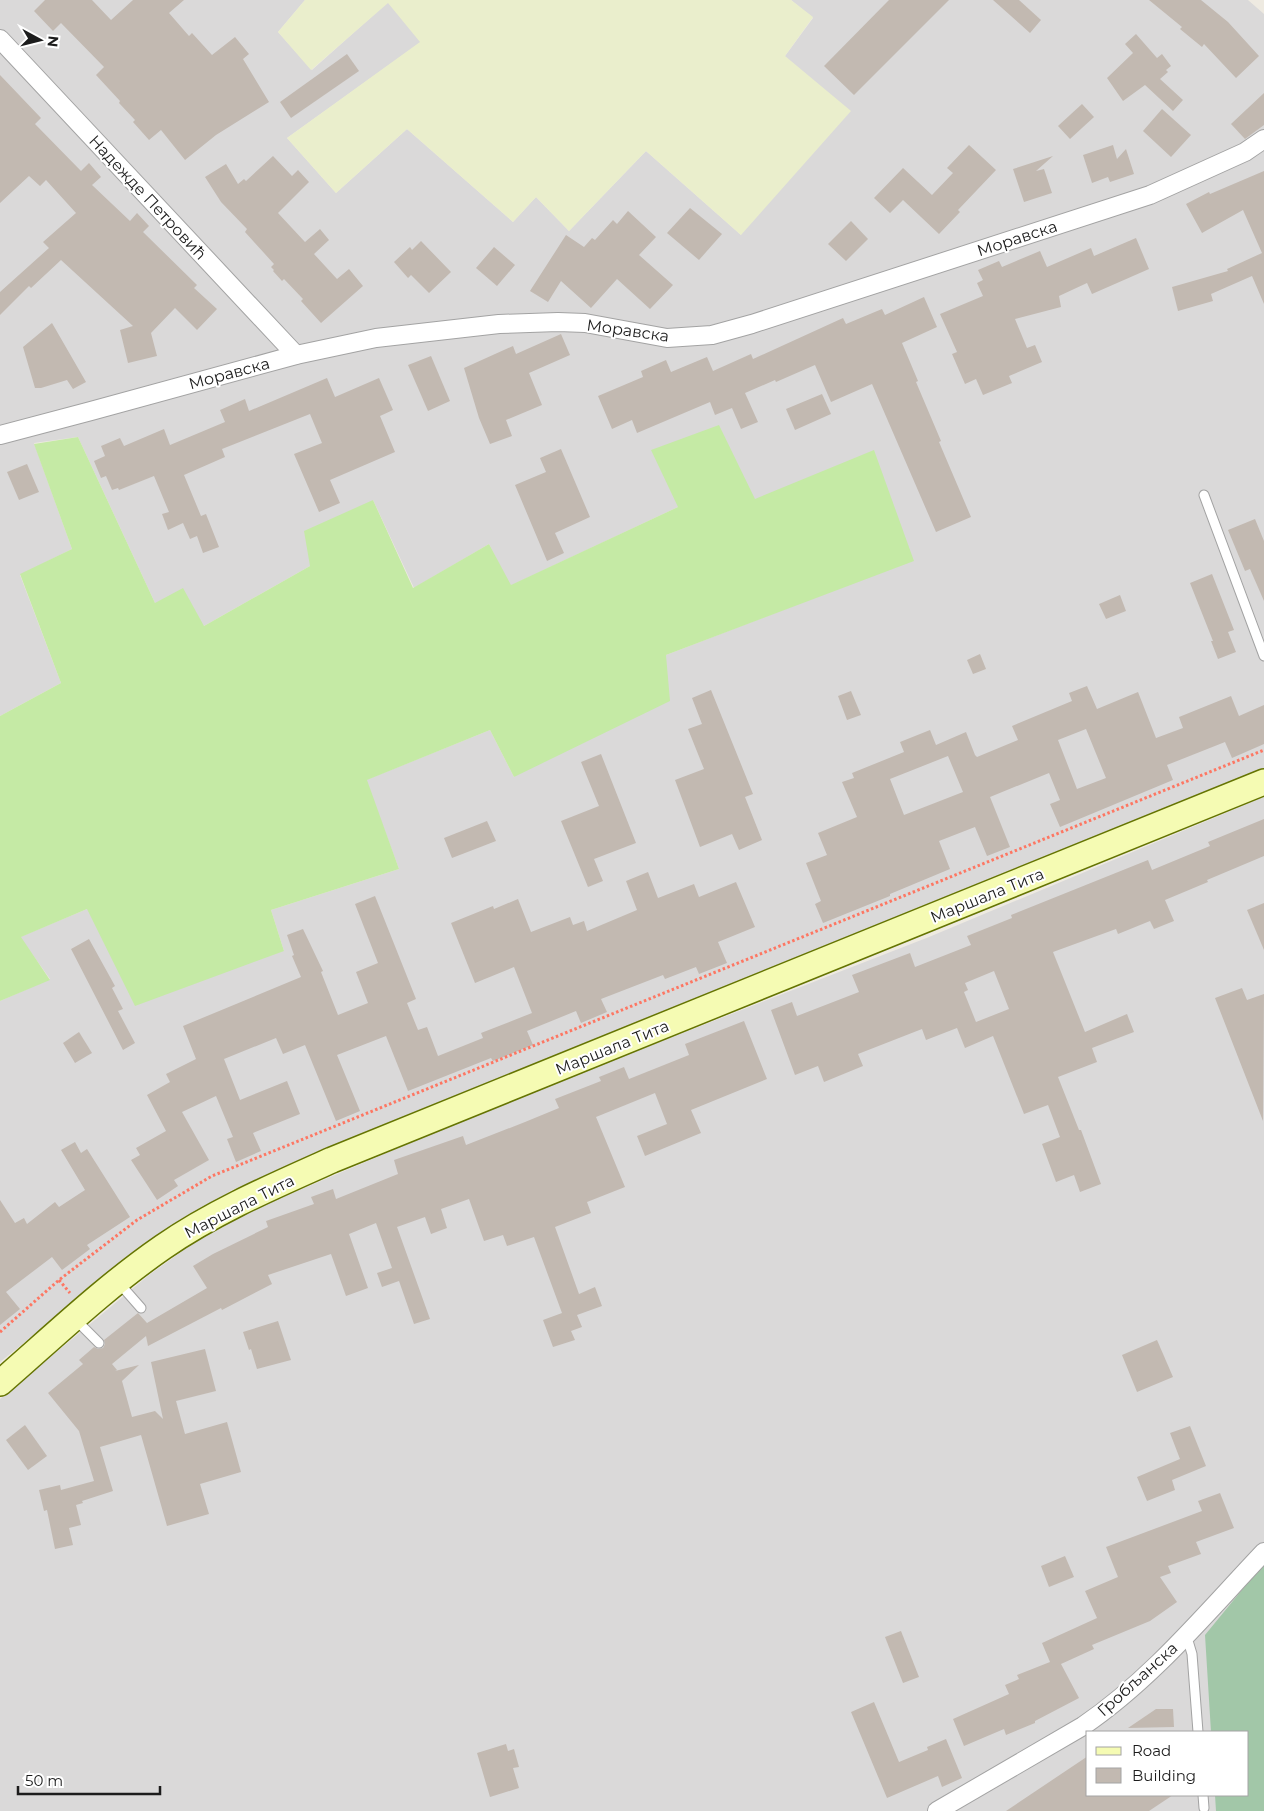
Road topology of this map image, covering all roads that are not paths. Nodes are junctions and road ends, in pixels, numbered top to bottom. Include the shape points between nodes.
1 (0, 39) edge
2 (1264, 139) edge
3 (296, 355) junction
4 (0, 434) edge
5 (1204, 495) dead end
6 (1264, 656) edge
7 (1264, 782) edge
8 (117, 1281) junction
9 (141, 1308) dead end
10 (74, 1318) junction
11 (99, 1343) dead end
12 (0, 1383) edge
13 (1264, 1552) edge
14 (1184, 1636) junction
15 (1198, 1731) edge
16 (1203, 1796) edge
17 (1204, 1808) dead end
18 (937, 1811) edge

1 - 3 street, Надежде Петровић
2 - 3 street, Моравска via 1245,152 1150,195 712,335 667,338 585,323 500,324 376,338
3 - 4 street, Моравска
5 - 6 lane
7 - 8 main road, Маршала Тита via 332,1160 228,1208 163,1247
8 - 9 lane
8 - 10 main road, Маршала Тита
10 - 11 lane
10 - 12 main road, Маршала Тита
13 - 14 street, Гробљанска
14 - 15 lane via 1192,1654
14 - 18 street, Гробљанска via 1146,1675 1083,1726
16 - 17 lane

